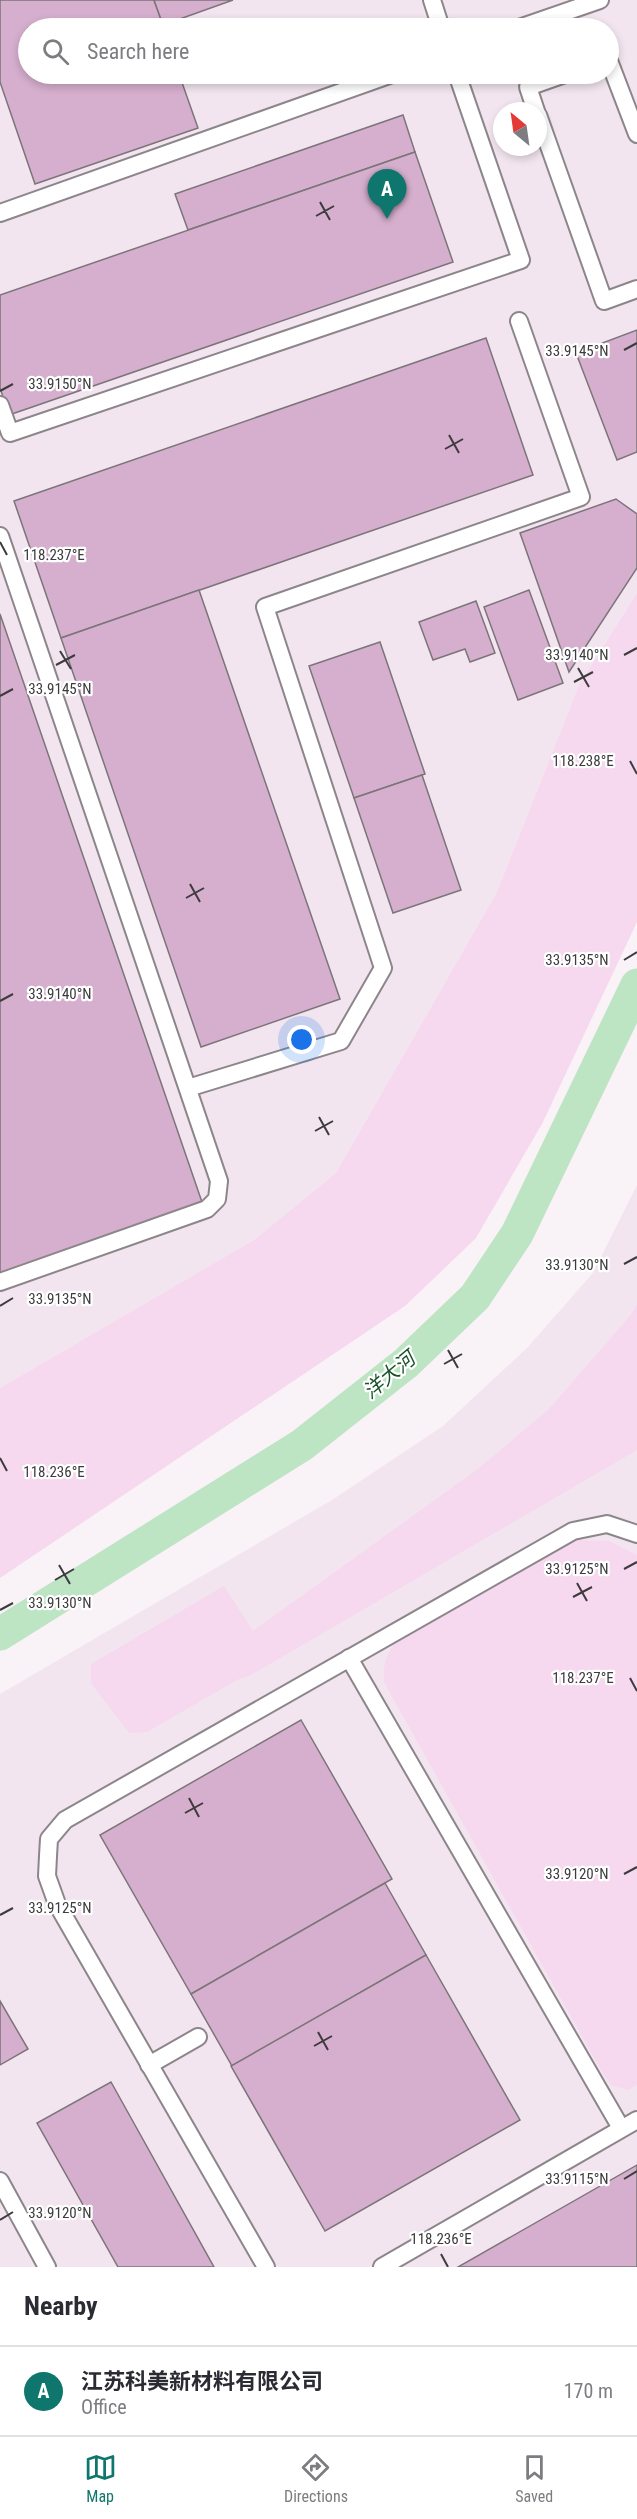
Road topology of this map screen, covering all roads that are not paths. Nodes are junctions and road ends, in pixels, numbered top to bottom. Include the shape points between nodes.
1 (432, 0) edge
2 (600, 0) edge
3 (438, 18) edge
4 (562, 18) edge
5 (364, 84) edge
6 (460, 84) edge
7 (537, 84) edge
8 (619, 84) edge
9 (533, 102) edge
10 (637, 134) edge
11 (547, 141) edge
12 (0, 213) edge
13 (637, 289) edge
14 (519, 321) dead end
15 (0, 405) edge
16 (0, 536) edge
17 (188, 1088) junction
18 (0, 1282) edge
19 (637, 1534) edge
20 (349, 1658) junction
21 (198, 2037) dead end
22 (149, 2065) junction
23 (637, 2120) edge
24 (621, 2128) junction
25 (0, 2181) edge
26 (46, 2267) edge
27 (266, 2267) edge
28 (382, 2267) edge

1 - 3 lane
2 - 4 lane
5 - 12 lane
6 - 15 lane via 521,260 10,434
7 - 9 lane via 528,87
8 - 10 lane
11 - 13 lane via 604,301
14 - 17 lane via 581,497 265,607 383,968 341,1041
16 - 17 lane
17 - 18 lane via 219,1181 217,1199 207,1209
19 - 20 lane via 607,1524 573,1531
20 - 22 lane via 65,1820 49,1839 47,1876 57,1904
20 - 24 lane
21 - 22 lane
22 - 27 lane
23 - 24 lane
24 - 28 lane
25 - 26 lane

